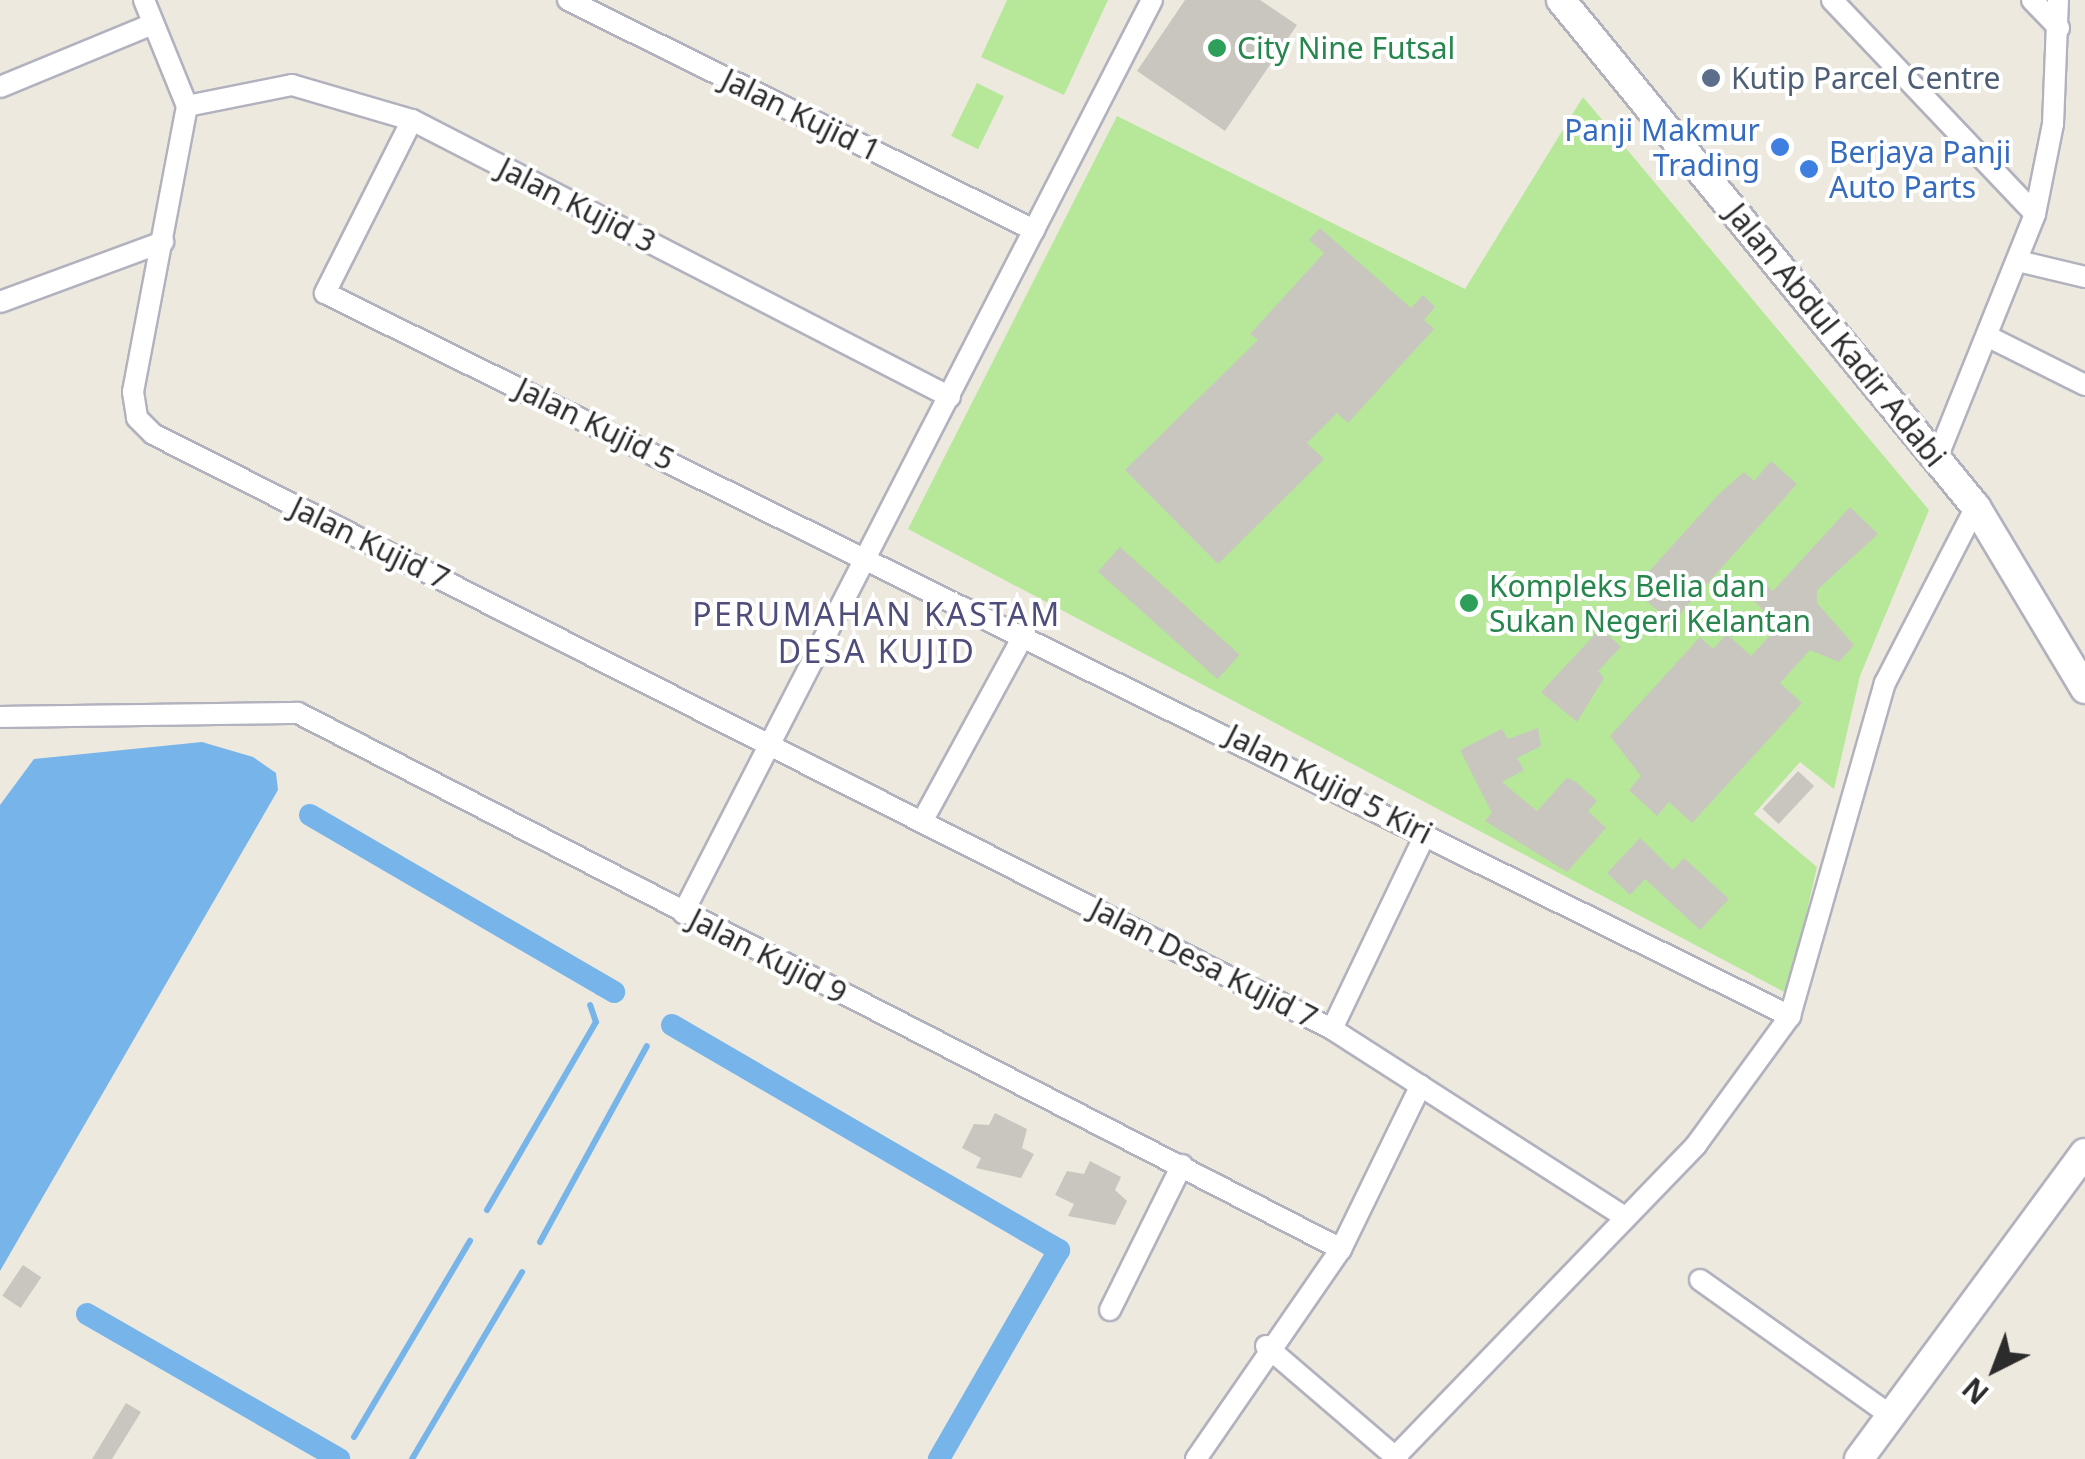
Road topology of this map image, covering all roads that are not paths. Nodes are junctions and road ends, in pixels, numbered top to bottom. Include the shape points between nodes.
1 (144, 0) edge
2 (568, 0) edge
3 (1152, 0) edge
4 (1561, 0) edge
5 (1832, 0) edge
6 (2032, 0) edge
7 (2058, 0) edge
8 (153, 24) junction
9 (2060, 28) junction
10 (0, 87) edge
11 (186, 106) junction
12 (412, 120) junction
13 (2035, 214) junction
14 (1034, 230) junction
15 (163, 242) junction
16 (2018, 262) junction
17 (2085, 277) edge
18 (0, 302) edge
19 (1989, 337) junction
20 (2085, 385) edge
21 (950, 397) junction
22 (1937, 458) junction
23 (1976, 507) junction
24 (864, 559) junction
25 (1025, 632) junction
26 (2085, 689) edge
27 (0, 717) edge
28 (770, 738) junction
29 (924, 818) junction
30 (1426, 833) junction
31 (684, 913) junction
32 (1790, 1016) junction
33 (1332, 1029) junction
34 (1421, 1085) junction
35 (2085, 1153) edge
36 (1182, 1164) junction
37 (1623, 1216) junction
38 (1341, 1249) junction
39 (1700, 1280) dead end
40 (1110, 1310) dead end
41 (1266, 1346) junction
42 (1890, 1415) junction
43 (1397, 1458) edge
44 (1196, 1459) edge
45 (1859, 1459) edge

1 - 8 street
2 - 14 street, Jalan Kujid 1
3 - 14 street
4 - 22 main road, Jalan Abdul Kadir Adabi
5 - 13 street
6 - 9 street
7 - 9 street
8 - 10 street
8 - 11 street
9 - 13 street
11 - 12 street, Jalan Kujid 3 via 292,85
11 - 15 street, Jalan Kujid 7
12 - 21 street, Jalan Kujid 3
12 - 24 street, Jalan Kujid 5 via 325,293
13 - 16 street
14 - 21 street
15 - 18 street
15 - 28 street, Jalan Kujid 7 via 133,392 137,418 152,434
16 - 17 street
16 - 19 street
19 - 20 street
19 - 22 street
21 - 24 street
22 - 23 main road, Jalan Abdul Kadir Adabi
23 - 26 main road, Jalan Abdul Kadir Adabi
23 - 32 street via 1885,683 1827,862
24 - 25 street, Jalan Kujid 5 Kiri
24 - 28 street
25 - 29 street
25 - 30 street, Jalan Kujid 5 Kiri
27 - 31 street, Jalan Kujid 9 via 298,713
28 - 29 street, Jalan Desa Kujid 7
28 - 31 street
29 - 33 street, Jalan Desa Kujid 7
30 - 32 street, Jalan Kujid 5 Kiri
30 - 33 street
31 - 36 street, Jalan Kujid 9
32 - 37 street via 1696,1145
33 - 34 street, Jalan Desa Kujid 7
34 - 37 street, Jalan Desa Kujid 7
34 - 38 street
35 - 42 main road
36 - 38 street, Jalan Kujid 9
36 - 40 street
37 - 43 street
38 - 41 street
39 - 42 street
41 - 43 street
41 - 44 street
42 - 45 main road

